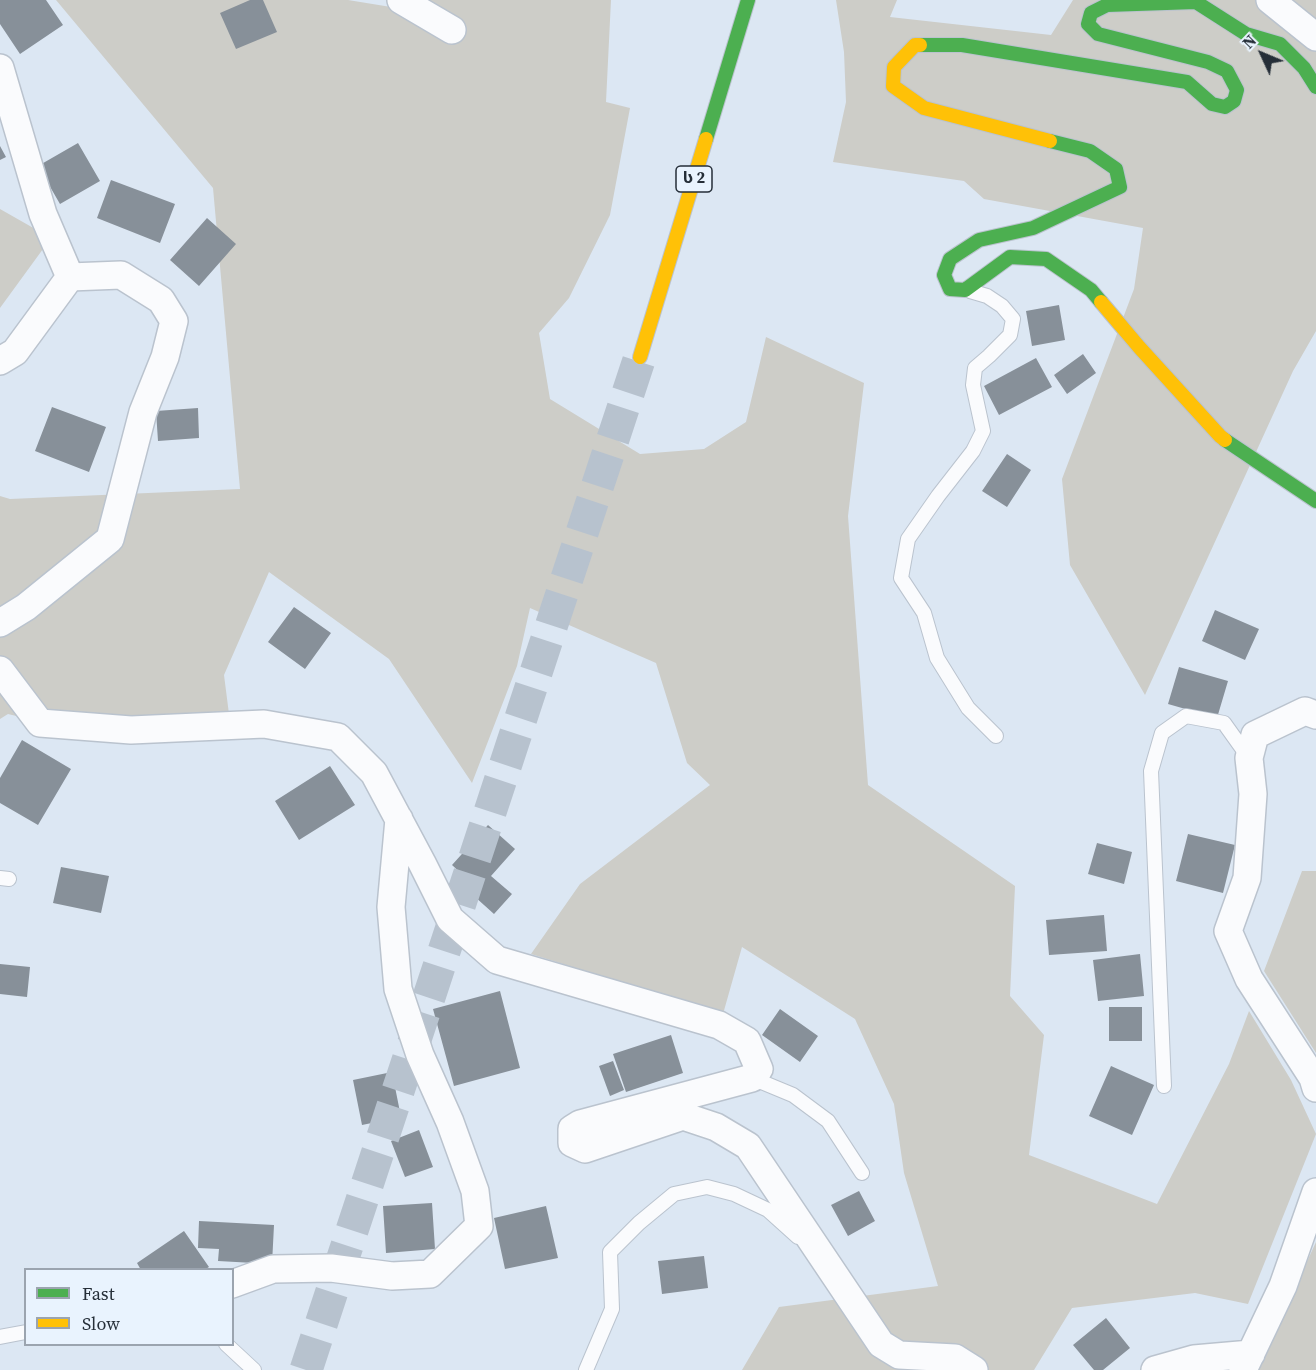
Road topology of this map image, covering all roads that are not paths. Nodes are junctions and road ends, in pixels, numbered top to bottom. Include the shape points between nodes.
1 (401, 0) edge
2 (748, 0) edge
3 (1270, 0) edge
4 (452, 30) dead end
5 (1316, 36) edge
6 (0, 68) edge
7 (1316, 87) edge
8 (70, 277) junction
9 (965, 290) junction
10 (640, 357) tunnel mouth
11 (0, 361) edge
12 (1316, 501) edge
13 (0, 623) edge
14 (0, 670) edge
15 (1316, 715) edge
16 (996, 736) dead end
17 (1249, 758) junction
18 (399, 819) junction
19 (752, 1078) junction
20 (1164, 1086) dead end
21 (1316, 1088) edge
22 (862, 1173) dead end
23 (1316, 1192) edge
24 (824, 1260) junction
25 (234, 1283) edge
26 (24, 1332) edge
27 (0, 1337) edge
28 (228, 1346) edge
29 (1247, 1362) edge
30 (254, 1370) edge
31 (586, 1370) edge
32 (974, 1370) edge
33 (1155, 1370) edge

1 - 4 street
2 - 10 main road, ს 2
3 - 5 street
6 - 8 street via 43,214
7 - 9 main road via 1305,68 1280,44 1246,34 1196,2 1107,5 1091,13 1088,24 1098,34 1208,62 1227,71 1237,90 1234,102 1225,106 1212,104 1187,82 962,45 915,45 894,67 893,86 924,108 1090,151 1116,169 1120,187 1033,228 979,240 969,246 951,259 944,275 950,289
8 - 11 street via 15,352
8 - 13 street via 121,275 161,300 174,321 165,357 143,412 110,539 26,607
9 - 12 main road via 1010,257 1046,259 1091,290 1220,436
9 - 16 lane via 987,296 1002,306 1012,319 1010,335 975,368 973,385 983,431 973,451 908,539 901,578 924,613 937,658 968,708
14 - 18 street via 40,723 131,730 264,724 338,737 374,773
15 - 17 street via 1305,711 1255,735
17 - 20 lane via 1224,723 1186,716 1162,733 1151,771
17 - 21 street via 1253,795 1246,878 1228,932 1249,979
18 - 19 street via 450,919 497,960 719,1025 747,1041 759,1069
18 - 25 street via 392,907 398,989 475,1191 479,1226 430,1274 392,1276 331,1268 273,1269
19 - 22 lane via 793,1095 828,1121
19 - 24 street via 580,1124 572,1129 572,1143 585,1149 683,1116 716,1126 748,1146
23 - 29 street via 1283,1286
24 - 31 lane via 768,1210 734,1194 707,1187 674,1194 610,1252 612,1309
24 - 32 street via 881,1344 899,1355 955,1359
26 - 27 lane
28 - 30 lane
29 - 33 street via 1194,1359

